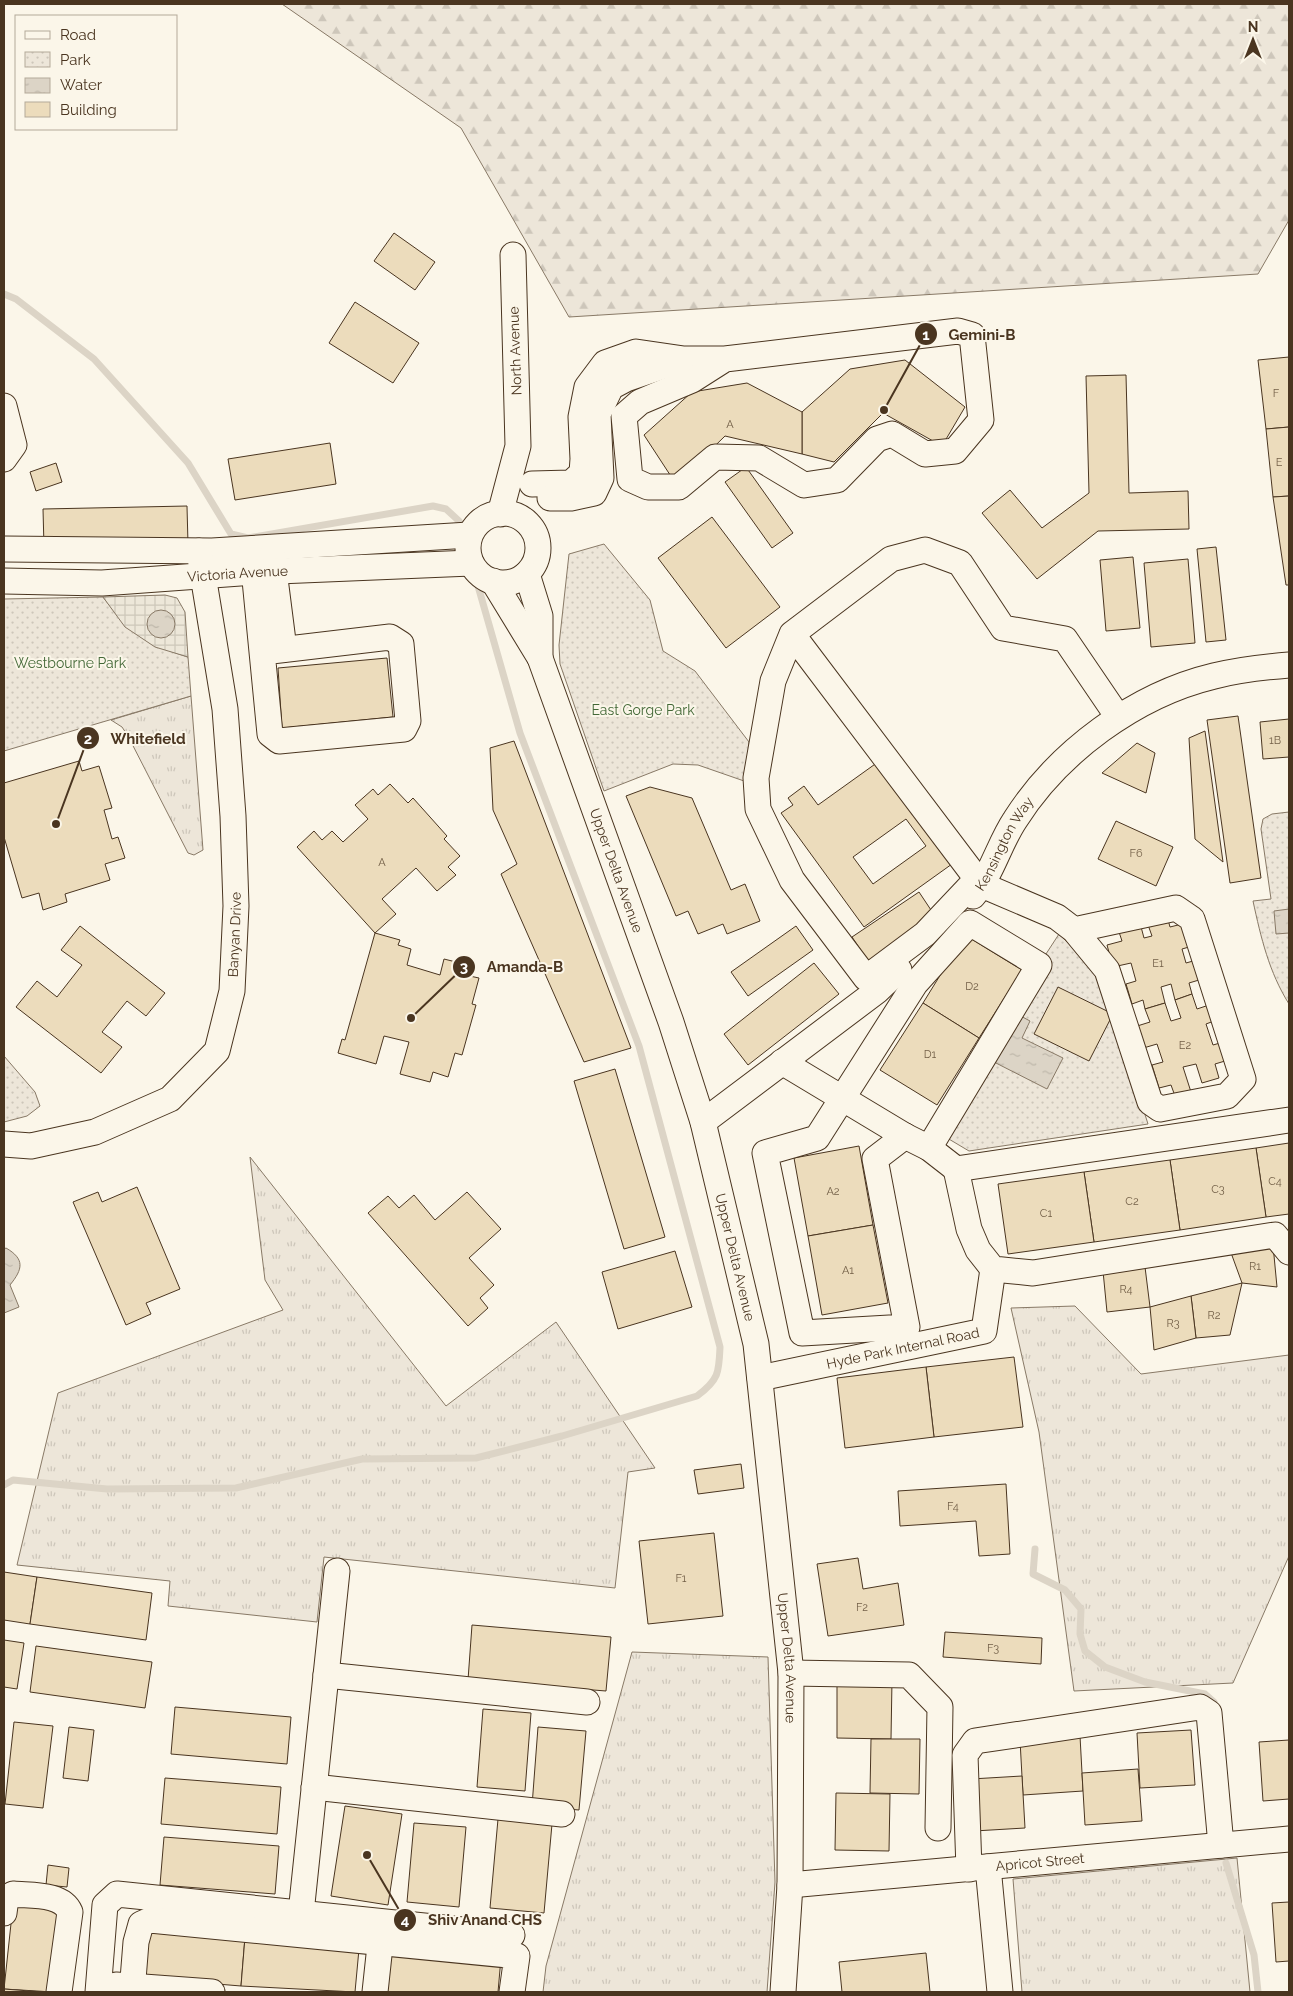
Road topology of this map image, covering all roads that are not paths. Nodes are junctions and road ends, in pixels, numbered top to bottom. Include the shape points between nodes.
1 (513, 255) dead end
2 (725, 359) junction
3 (4, 406) edge
4 (518, 446) junction
5 (4, 459) edge
6 (591, 464) junction
7 (531, 491) junction
8 (500, 514) junction
9 (528, 524) junction
10 (469, 535) junction
11 (354, 542) junction
12 (4, 549) edge
13 (102, 550) junction
14 (263, 560) junction
15 (471, 562) junction
16 (201, 563) junction
17 (355, 568) junction
18 (527, 574) junction
19 (4, 581) edge
20 (493, 581) junction
21 (102, 582) junction
22 (792, 634) junction
23 (274, 651) junction
24 (540, 658) junction
25 (1289, 665) edge
26 (1118, 717) junction
27 (982, 885) junction
28 (1074, 930) junction
29 (782, 1062) junction
30 (842, 1099) junction
31 (1289, 1120) edge
32 (703, 1122) junction
33 (905, 1136) junction
34 (4, 1144) edge
35 (928, 1148) junction
36 (956, 1169) junction
37 (1289, 1252) edge
38 (993, 1268) junction
39 (760, 1378) junction
40 (337, 1571) dead end
41 (791, 1673) junction
42 (326, 1675) junction
43 (587, 1702) dead end
44 (314, 1787) junction
45 (562, 1814) dead end
46 (938, 1828) dead end
47 (1289, 1839) edge
48 (1221, 1846) junction
49 (978, 1868) junction
50 (790, 1885) junction
51 (4, 1913) edge
52 (301, 1913) junction
53 (381, 1932) junction
54 (98, 1988) edge
55 (132, 1989) edge
56 (59, 1992) edge
57 (212, 1992) edge
58 (375, 1992) edge
59 (512, 1992) edge
60 (783, 1992) edge
61 (1000, 1992) edge

1 - 4 street, North Avenue
2 - 2 street via 692,380 640,402 624,416 630,479 648,487 679,487 715,457 759,458 804,485 838,480 877,439 892,434 925,454 954,451 981,420 972,335 958,331
2 - 6 street via 684,359 612,387 598,414
3 - 5 street via 14,445
4 - 7 street via 533,474
4 - 8 street
6 - 7 street via 571,483
6 - 7 street via 600,478 603,492 571,498
7 - 9 street
8 - 9 street via 513,514
8 - 10 street via 484,518
9 - 18 street via 534,532 538,549 533,567
10 - 11 street, Victoria Avenue
10 - 15 street
11 - 14 street, Victoria Avenue
11 - 17 street
12 - 13 street, Victoria Avenue
13 - 16 street, Victoria Avenue
13 - 21 street
14 - 16 street, Victoria Avenue
14 - 17 street, Victoria Avenue
14 - 23 street
15 - 17 street, Victoria Avenue
15 - 20 street via 484,577
16 - 21 street, Victoria Avenue
16 - 34 street, Banyan Drive via 225,709 236,906 232,991 217,1051 170,1099 95,1132 31,1146
18 - 20 street via 511,582
18 - 24 street, Upper Delta Avenue via 540,616
19 - 21 street, Victoria Avenue
20 - 24 street, Upper Delta Avenue
22 - 22 street via 977,879 925,934 866,978 792,880 758,809 756,778 773,681
22 - 26 street via 891,559 925,550 960,563 1003,628 1065,640
23 - 23 street via 390,636 401,644 408,720 404,729 279,740 270,734
24 - 32 street, Upper Delta Avenue via 671,1022
25 - 26 street, Kensington Way via 1214,676 1171,690
26 - 27 street, Kensington Way via 1061,762 1015,820
27 - 28 street via 1057,917
27 - 29 street, Kensington Way via 954,919 877,991
28 - 28 street via 1107,970 1150,1102 1160,1109 1227,1096 1243,1079 1192,918 1176,908
29 - 30 street
29 - 32 street, Kensington Way
30 - 33 street
30 - 33 street via 817,1138 765,1154 802,1333 907,1327 875,1159
30 - 35 street via 916,984 970,923 1038,965
31 - 36 street
32 - 39 street, Upper Delta Avenue via 756,1344
33 - 35 street
35 - 36 street
36 - 38 street via 969,1229 978,1250
37 - 38 street via 1275,1235 1033,1273
38 - 39 street, Hyde Park Internal Road via 984,1332
39 - 41 street, Upper Delta Avenue
40 - 42 street
41 - 46 street via 909,1675 940,1707
41 - 50 street, Upper Delta Avenue
42 - 43 street
42 - 44 street
44 - 45 street
44 - 52 street
47 - 48 street, Apricot Street
48 - 49 street, Apricot Street
48 - 49 street via 1209,1713 1200,1707 974,1741 965,1755
49 - 50 street, Apricot Street
49 - 61 street
50 - 60 street, Upper Delta Avenue
51 - 56 street via 6,1898 12,1894 60,1900 67,1906 70,1912
52 - 53 street
52 - 54 street via 117,1894 105,1905
53 - 55 street via 150,1920 141,1924 136,1942
53 - 58 street
53 - 59 street via 518,1938
54 - 55 street
55 - 57 street

